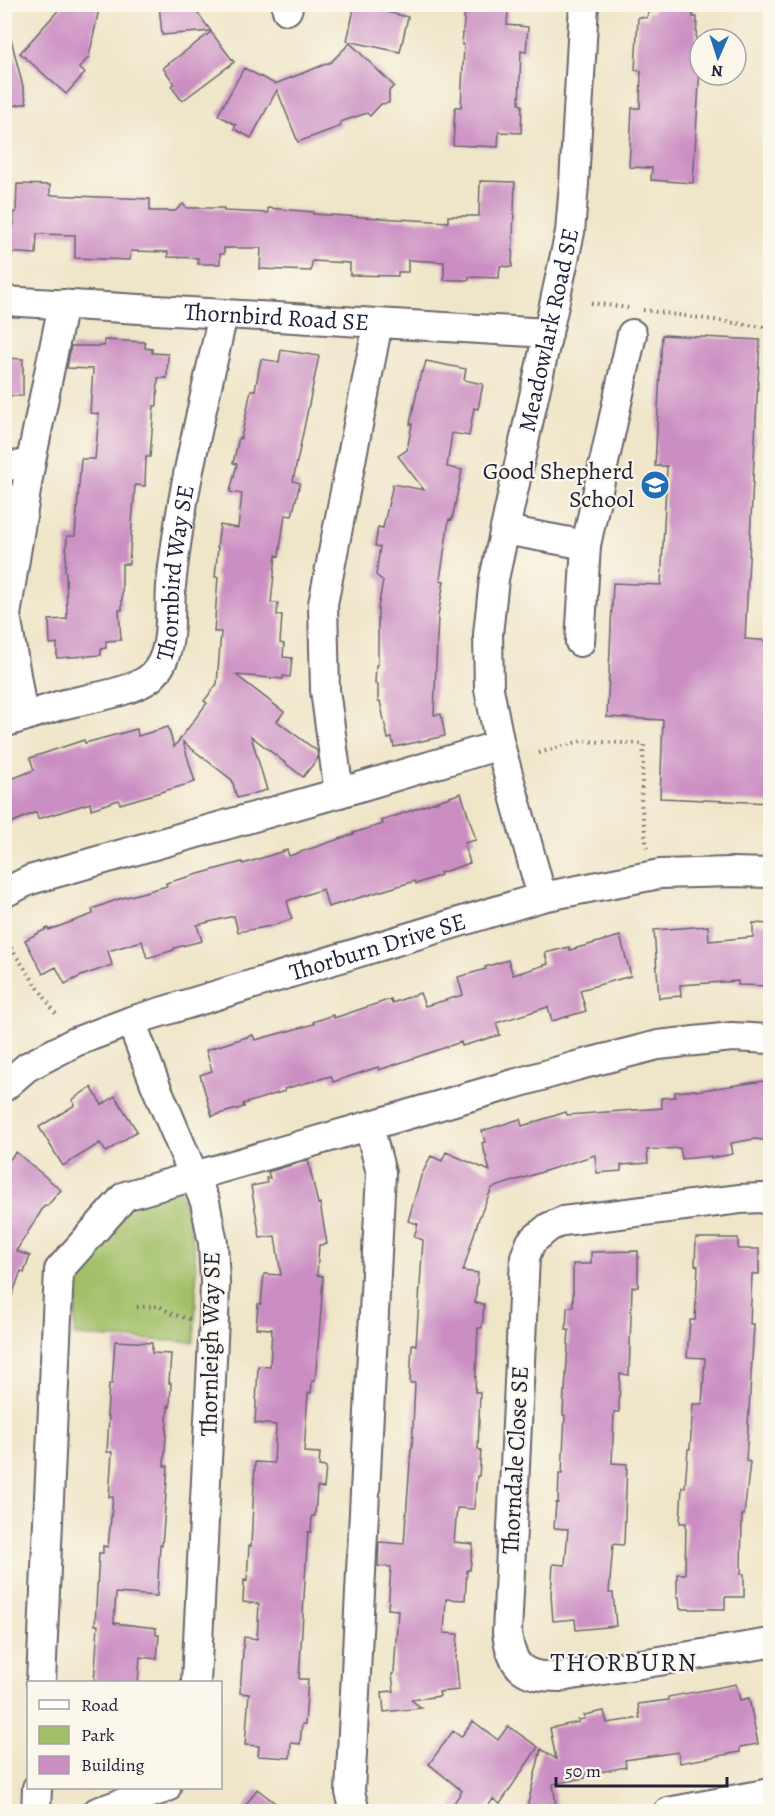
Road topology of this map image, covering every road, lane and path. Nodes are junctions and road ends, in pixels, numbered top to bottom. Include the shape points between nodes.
1 (584, 4) edge
2 (4, 300) edge
3 (591, 303) dead end
4 (63, 304) junction
5 (222, 314) junction
6 (378, 323) junction
7 (548, 333) junction
8 (771, 333) edge
9 (632, 334) dead end
10 (17, 465) edge
11 (505, 530) junction
12 (586, 544) junction
13 (580, 642) dead end
14 (14, 720) edge
15 (500, 745) junction
16 (539, 753) dead end
17 (339, 793) junction
18 (647, 848) dead end
19 (771, 873) edge
20 (4, 893) edge
21 (542, 897) junction
22 (4, 938) edge
23 (56, 1014) dead end
24 (131, 1021) junction
25 (771, 1039) edge
26 (4, 1087) edge
27 (369, 1126) junction
28 (194, 1177) junction
29 (771, 1201) edge
30 (137, 1307) dead end
31 (214, 1319) junction
32 (771, 1643) edge
33 (41, 1681) edge
34 (196, 1681) edge
35 (37, 1789) edge
36 (163, 1789) edge
37 (771, 1793) edge
38 (36, 1812) edge
39 (97, 1812) edge
40 (354, 1812) edge
41 (669, 1812) edge

1 - 7 street, Meadowlark Road SE via 570,232
2 - 4 street, Thornbird Road SE
3 - 8 path via 763,327
4 - 5 street, Thornbird Road SE
4 - 10 street
5 - 6 street, Thornbird Road SE
5 - 14 street, Thornbird Way SE via 178,530 168,638 160,666 138,686
6 - 7 street, Thornbird Road SE
6 - 17 street via 323,604 325,690
7 - 11 street, Meadowlark Road SE
9 - 12 street
10 - 14 street via 6,615
11 - 12 street
11 - 15 street, Meadowlark Road SE via 488,634 489,689
12 - 13 street
15 - 17 street
15 - 21 street, Meadowlark Road SE
16 - 18 path via 581,741 644,744 641,802
17 - 20 street via 30,880
19 - 21 street, Thorburn Drive SE via 660,874
21 - 24 street, Thorburn Drive SE
22 - 23 path
24 - 26 street, Thorburn Drive SE via 75,1042 27,1067
24 - 28 street, Thornleigh Way SE
25 - 27 street via 732,1037 658,1045
27 - 28 street
27 - 40 street via 381,1173 350,1792
28 - 31 street, Thornleigh Way SE via 205,1202 213,1243
28 - 33 street via 125,1196 59,1270
29 - 32 street, Thorndale Close SE via 740,1200 563,1221 531,1242 525,1257 507,1633 510,1652 520,1668 537,1677 560,1677
30 - 31 path via 159,1306 189,1319
31 - 34 street, Thornleigh Way SE
35 - 38 street
36 - 39 street
37 - 41 street

